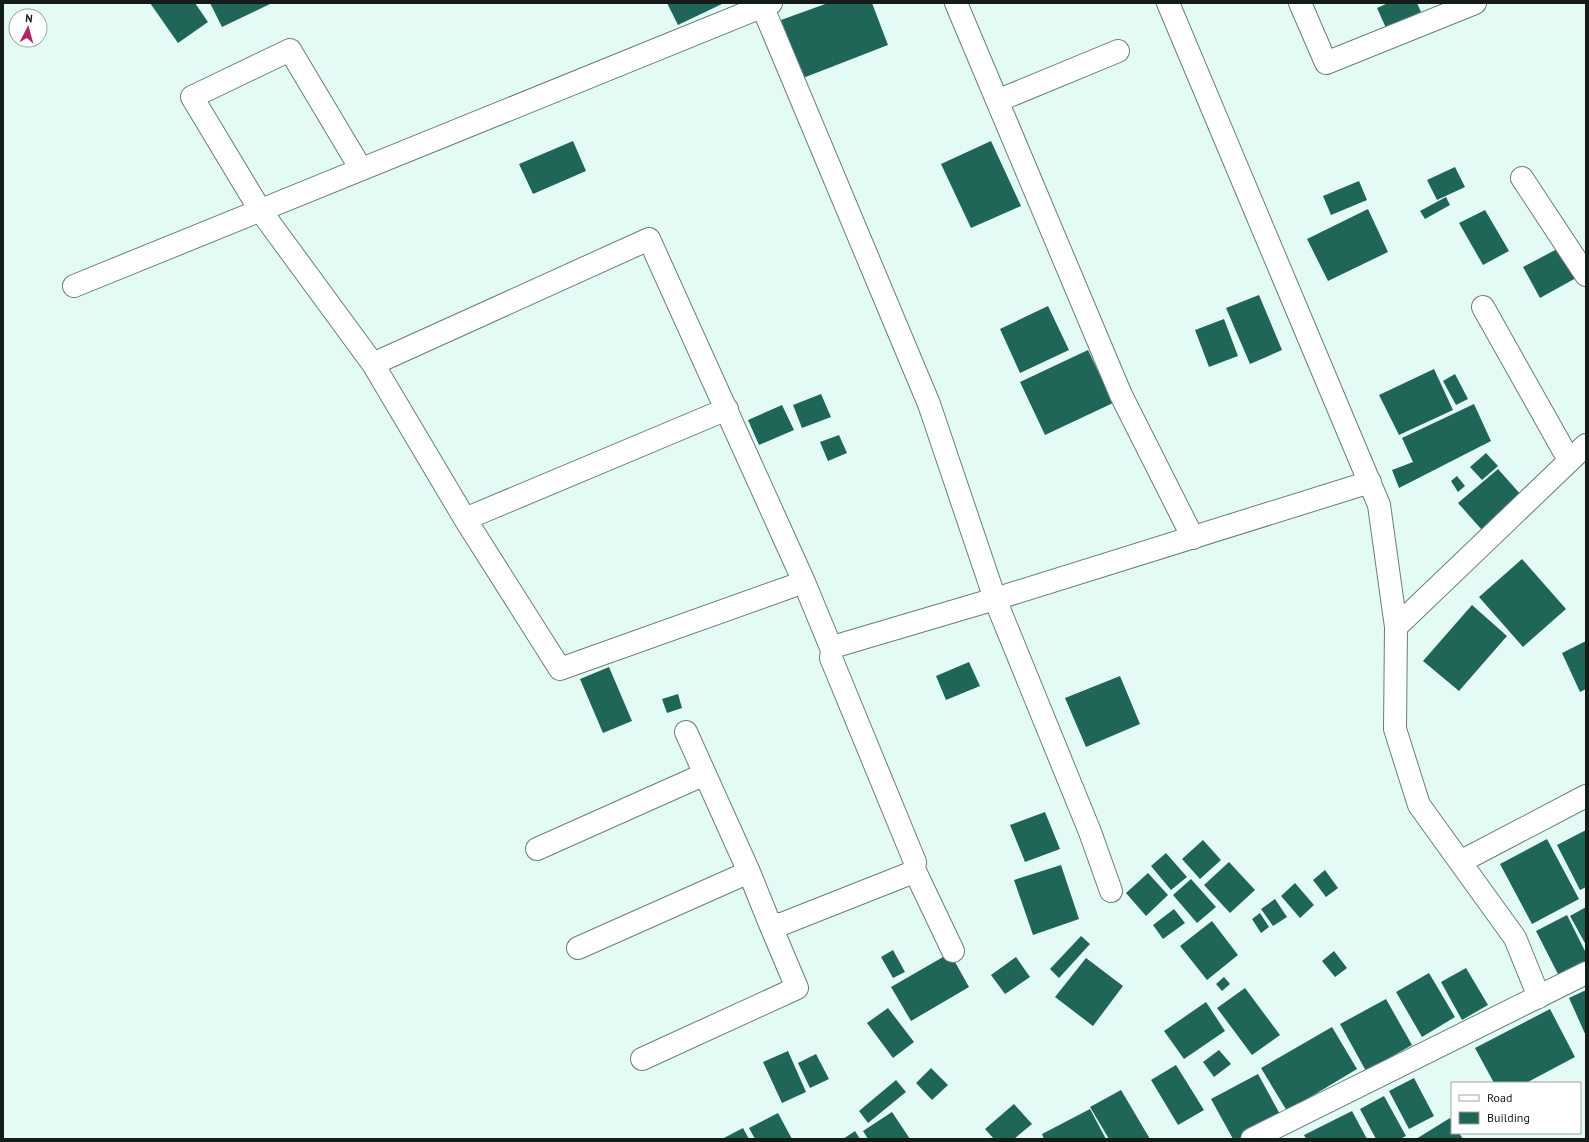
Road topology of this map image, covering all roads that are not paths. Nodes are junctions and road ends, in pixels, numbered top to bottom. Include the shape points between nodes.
1 (956, 3) edge
2 (1168, 3) edge
3 (1300, 3) edge
4 (1475, 3) edge
5 (765, 4) edge
6 (1435, 10) edge
7 (1118, 51) dead end
8 (997, 100) junction
9 (361, 169) junction
10 (1522, 178) dead end
11 (260, 210) junction
12 (1586, 275) edge
13 (74, 286) dead end
14 (1483, 307) dead end
15 (373, 364) junction
16 (727, 409) junction
17 (1586, 445) edge
18 (1570, 460) junction
19 (1370, 482) junction
20 (465, 519) junction
21 (1193, 538) junction
22 (804, 582) junction
23 (995, 599) junction
24 (1396, 627) junction
25 (832, 650) junction
26 (686, 732) dead end
27 (705, 774) junction
28 (1586, 796) edge
29 (537, 848) dead end
30 (1460, 862) junction
31 (914, 869) junction
32 (749, 872) junction
33 (1111, 891) dead end
34 (770, 924) junction
35 (578, 948) dead end
36 (953, 951) dead end
37 (1586, 973) edge
38 (1539, 997) junction
39 (642, 1059) dead end
40 (1252, 1139) edge

1 - 8 street
2 - 19 street
3 - 6 street via 1326,63
4 - 6 street
5 - 9 street
5 - 23 street via 929,404
7 - 8 street
8 - 21 street via 1121,395
9 - 11 street
9 - 11 street via 290,50 192,97
10 - 12 street
11 - 13 street
11 - 15 street
14 - 18 street
15 - 16 street via 650,239
15 - 20 street
16 - 20 street
16 - 22 street
17 - 18 street
18 - 24 street
19 - 21 street
19 - 24 street via 1379,505
20 - 22 street via 560,669
21 - 23 street
22 - 25 street
23 - 25 street via 836,646
23 - 33 street via 1090,832
24 - 30 street via 1395,729 1419,805
25 - 31 street via 831,658 915,862
26 - 27 street
27 - 29 street
27 - 32 street
28 - 30 street
30 - 38 street via 1516,938
31 - 34 street via 911,873 782,924
31 - 36 street
32 - 34 street
32 - 35 street
34 - 39 street via 797,988
37 - 38 street
38 - 40 street

